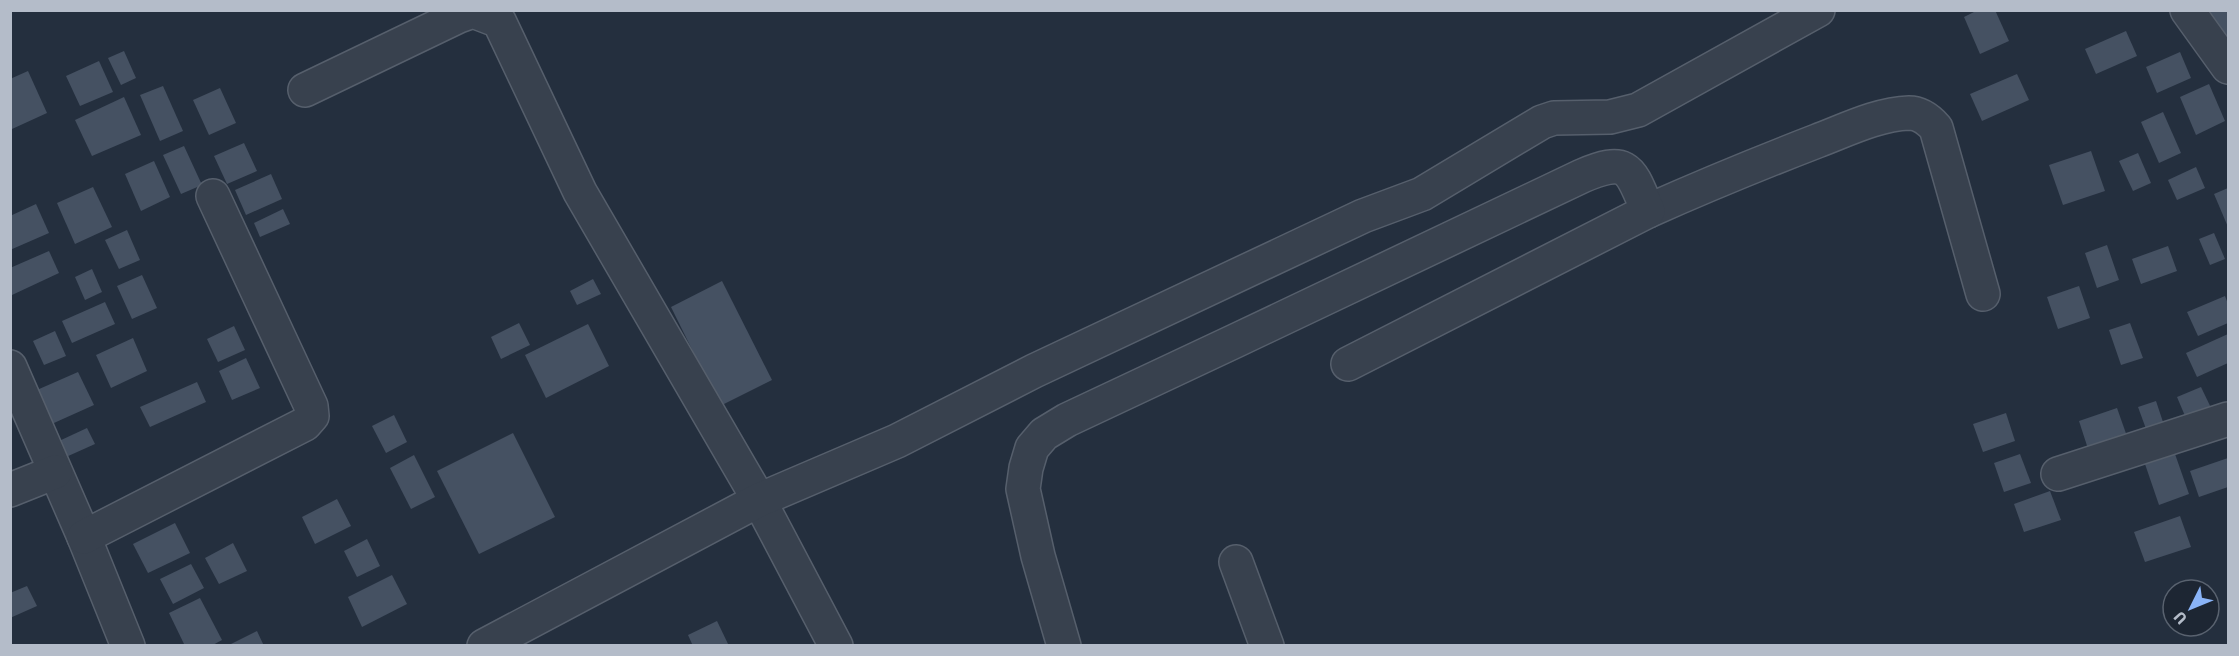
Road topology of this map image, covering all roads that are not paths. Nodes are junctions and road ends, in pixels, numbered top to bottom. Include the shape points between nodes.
1 (1818, 10) edge
2 (2187, 10) edge
3 (2229, 67) edge
4 (305, 90) dead end
5 (213, 196) dead end
6 (1648, 211) junction
7 (1983, 294) dead end
8 (1348, 364) dead end
9 (10, 367) edge
10 (2229, 418) edge
11 (55, 472) junction
12 (2058, 474) dead end
13 (10, 490) edge
14 (759, 500) junction
15 (84, 537) junction
16 (1236, 562) dead end
17 (128, 645) edge
18 (484, 645) edge
19 (836, 645) edge
20 (1064, 645) edge
21 (1267, 645) edge

1 - 14 street via 1638,110 1610,117 1554,118 1542,122 1422,194 1363,216 1034,371 897,441
2 - 3 street
4 - 14 street via 473,11 499,21 580,192
5 - 15 street via 311,406 312,416 305,424
6 - 7 street via 1738,171 1862,124 1910,113 1936,128
6 - 8 street
6 - 20 street via 1629,172 1619,166 1595,170 1066,420 1044,434 1032,448 1023,489
9 - 11 street
10 - 12 street
11 - 13 street
11 - 15 street
14 - 18 street
14 - 19 street
15 - 17 street
16 - 21 street

